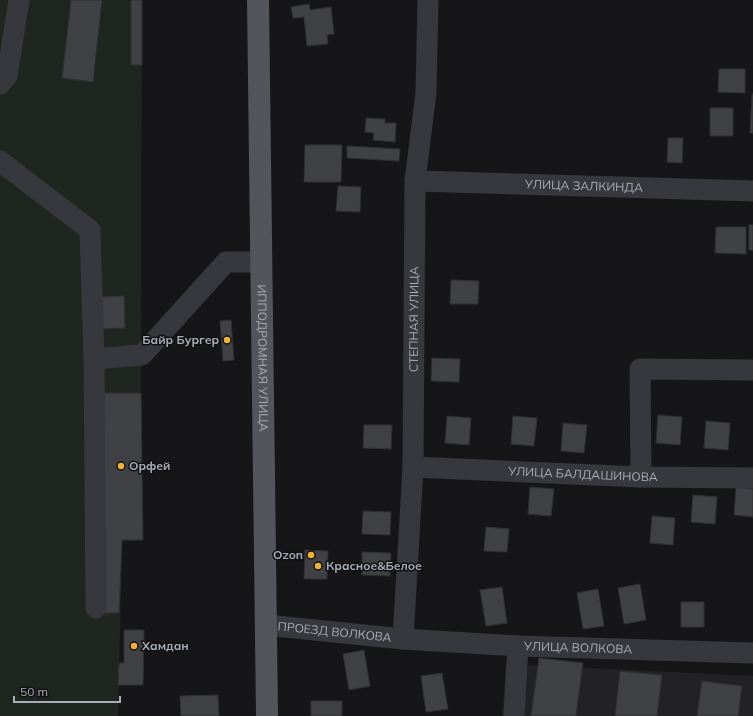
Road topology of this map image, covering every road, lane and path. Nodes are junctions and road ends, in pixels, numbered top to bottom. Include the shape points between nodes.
1 (20, 0) edge
2 (258, 0) edge
3 (428, 0) edge
4 (0, 84) edge
5 (0, 161) edge
6 (415, 182) junction
7 (753, 190) edge
8 (261, 262) junction
9 (94, 359) junction
10 (753, 370) edge
11 (413, 467) junction
12 (641, 477) junction
13 (753, 478) edge
14 (96, 608) dead end
15 (266, 625) junction
16 (403, 639) junction
17 (518, 646) junction
18 (753, 653) edge
19 (267, 716) edge
20 (514, 716) edge

1 - 4 street via 7,76
2 - 8 main road, ИППОДРОМНАЯ УЛИЦА
3 - 6 street, СТЕПНАЯ УЛИЦА via 426,93
5 - 9 street via 90,230
6 - 7 street, УЛИЦА ЗАЛКИНДА
6 - 11 street, СТЕПНАЯ УЛИЦА
8 - 9 street via 226,262 142,355
8 - 15 main road, ИППОДРОМНАЯ УЛИЦА
9 - 14 street
10 - 12 street via 640,369
11 - 12 street, УЛИЦА БАЛДАШИНОВА
11 - 16 street, СТЕПНАЯ УЛИЦА
12 - 13 street, УЛИЦА БАЛДАШИНОВА
15 - 16 street, ПРОЕЗД ВОЛКОВА
15 - 19 main road, ИППОДРОМНАЯ УЛИЦА
16 - 17 street, УЛИЦА ВОЛКОВА
17 - 18 street, УЛИЦА ВОЛКОВА
17 - 20 street

